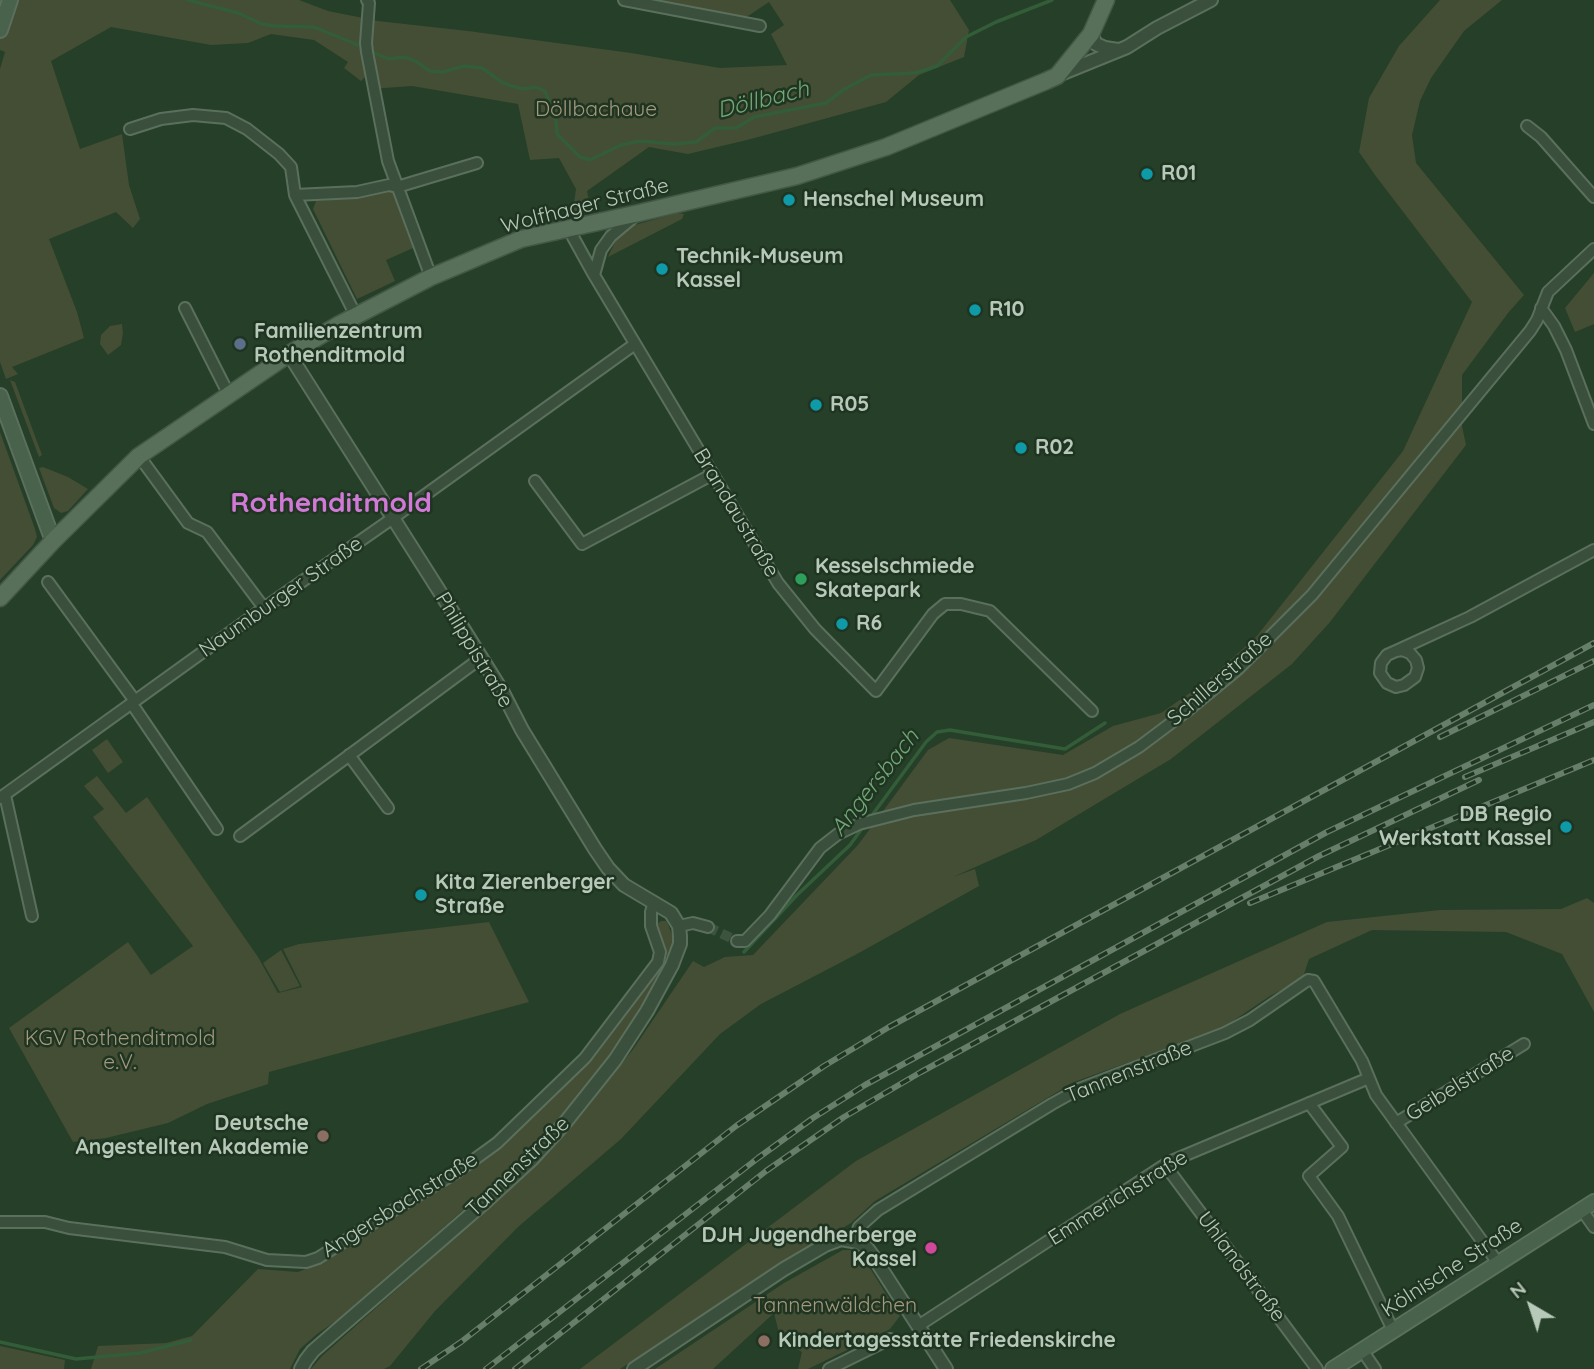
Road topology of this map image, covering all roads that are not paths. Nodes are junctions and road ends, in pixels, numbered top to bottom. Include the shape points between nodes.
1 (10, 0) edge
2 (624, 0) edge
3 (1105, 0) edge
4 (1211, 0) edge
5 (369, 1) edge
6 (760, 26) dead end
7 (0, 30) edge
8 (1091, 34) junction
9 (1118, 51) junction
10 (1057, 76) junction
11 (1527, 126) dead end
12 (131, 129) dead end
13 (477, 163) dead end
14 (397, 187) junction
15 (295, 195) junction
16 (1594, 197) edge
17 (639, 213) junction
18 (568, 228) junction
19 (1594, 248) edge
20 (594, 275) junction
21 (431, 277) junction
22 (185, 308) dead end
23 (1541, 308) junction
24 (356, 316) junction
25 (635, 344) junction
26 (289, 354) junction
27 (229, 395) junction
28 (0, 396) edge
29 (1594, 424) edge
30 (139, 456) junction
31 (713, 474) junction
32 (536, 481) dead end
33 (393, 518) junction
34 (53, 541) junction
35 (1594, 550) edge
36 (48, 582) dead end
37 (0, 598) edge
38 (264, 608) junction
39 (1395, 651) dead end
40 (481, 658) junction
41 (133, 702) junction
42 (1092, 711) dead end
43 (349, 755) junction
44 (2, 797) edge
45 (388, 808) dead end
46 (217, 829) dead end
47 (240, 836) dead end
48 (654, 902) junction
49 (32, 916) dead end
50 (679, 926) junction
51 (708, 927) tunnel mouth
52 (737, 941) dead end
53 (1524, 1044) dead end
54 (1369, 1078) junction
55 (1309, 1103) junction
56 (1396, 1124) junction
57 (1165, 1165) junction
58 (1588, 1206) edge
59 (0, 1222) edge
60 (1594, 1227) edge
61 (847, 1240) junction
62 (1498, 1264) junction
63 (918, 1326) junction
64 (1393, 1330) junction
65 (890, 1339) dead end
66 (1362, 1350) junction
67 (302, 1369) edge
68 (634, 1369) edge
69 (829, 1369) edge
70 (946, 1369) edge
71 (1317, 1369) edge
72 (1333, 1369) edge
73 (1375, 1369) edge

1 - 7 main road
2 - 6 street
3 - 8 main road, Wolfhager Straße
4 - 9 street
5 - 14 street via 367,48
8 - 9 street via 1096,44
8 - 10 main road, Wolfhager Straße
9 - 10 street
10 - 17 main road, Wolfhager Straße via 845,161
11 - 16 street
12 - 15 street via 183,116 226,118 247,129 291,167
13 - 14 street
14 - 15 street
14 - 21 street
15 - 24 street
17 - 18 main road, Wolfhager Straße
17 - 20 street via 611,236 601,250
18 - 20 street, Brandaustraße
18 - 21 main road, Wolfhager Straße via 521,239
19 - 23 street, Schillerstraße via 1548,292
20 - 25 street, Brandaustraße
21 - 24 main road, Wolfhager Straße
22 - 27 street
23 - 29 street via 1566,350
23 - 52 street, Schillerstraße via 1530,331 1312,595 1187,711 1139,747 1068,784 914,810 838,834 820,848 770,915 745,941
24 - 26 main road, Wolfhager Straße
25 - 31 street, Brandaustraße
25 - 33 street, Naumburger Straße
26 - 27 main road, Wolfhager Straße
26 - 33 street, Philippistraße
27 - 30 main road, Wolfhager Straße
28 - 34 main road
30 - 34 main road, Wolfhager Straße
30 - 38 street via 188,523 207,532
31 - 32 street via 582,544
31 - 42 street, Brandaustraße via 778,583 815,629 876,691 933,614 945,604 961,604 990,611
33 - 38 street, Naumburger Straße
33 - 40 street, Philippistraße
34 - 37 main road, Wolfhager Straße
35 - 39 street via 1462,621
36 - 41 street
38 - 41 street, Naumburger Straße
40 - 43 street
40 - 48 street, Philippistraße via 601,859 624,885
41 - 44 street, Naumburger Straße
41 - 46 street
43 - 45 street
43 - 47 street
44 - 49 street
48 - 50 street, Philippistraße via 671,913
48 - 59 street, Angersbachstraße via 651,926 660,952 658,962 585,1058 497,1143 318,1258 306,1262 267,1260 225,1247 45,1222
50 - 51 street
50 - 67 street, Tannenstraße via 680,944 665,979 582,1104 532,1159 313,1351
53 - 56 street, Geibelstraße
54 - 55 street, Emmerichstraße
54 - 56 street
54 - 61 street, Tannenstraße via 1359,1050 1314,981 1308,980 1225,1033 1079,1089 1052,1104 878,1210
55 - 57 street, Emmerichstraße
55 - 64 street via 1342,1147 1309,1176 1338,1216
56 - 62 street
57 - 63 street, Emmerichstraße
57 - 71 street, Uhlandstraße
58 - 60 street
58 - 62 main road, Kölnische Straße
61 - 63 street via 867,1248
61 - 68 street, Tannenstraße via 825,1245 784,1269
62 - 64 main road, Kölnische Straße
63 - 70 street
64 - 66 main road, Kölnische Straße
65 - 69 street
66 - 72 main road, Kölnische Straße
66 - 73 street

